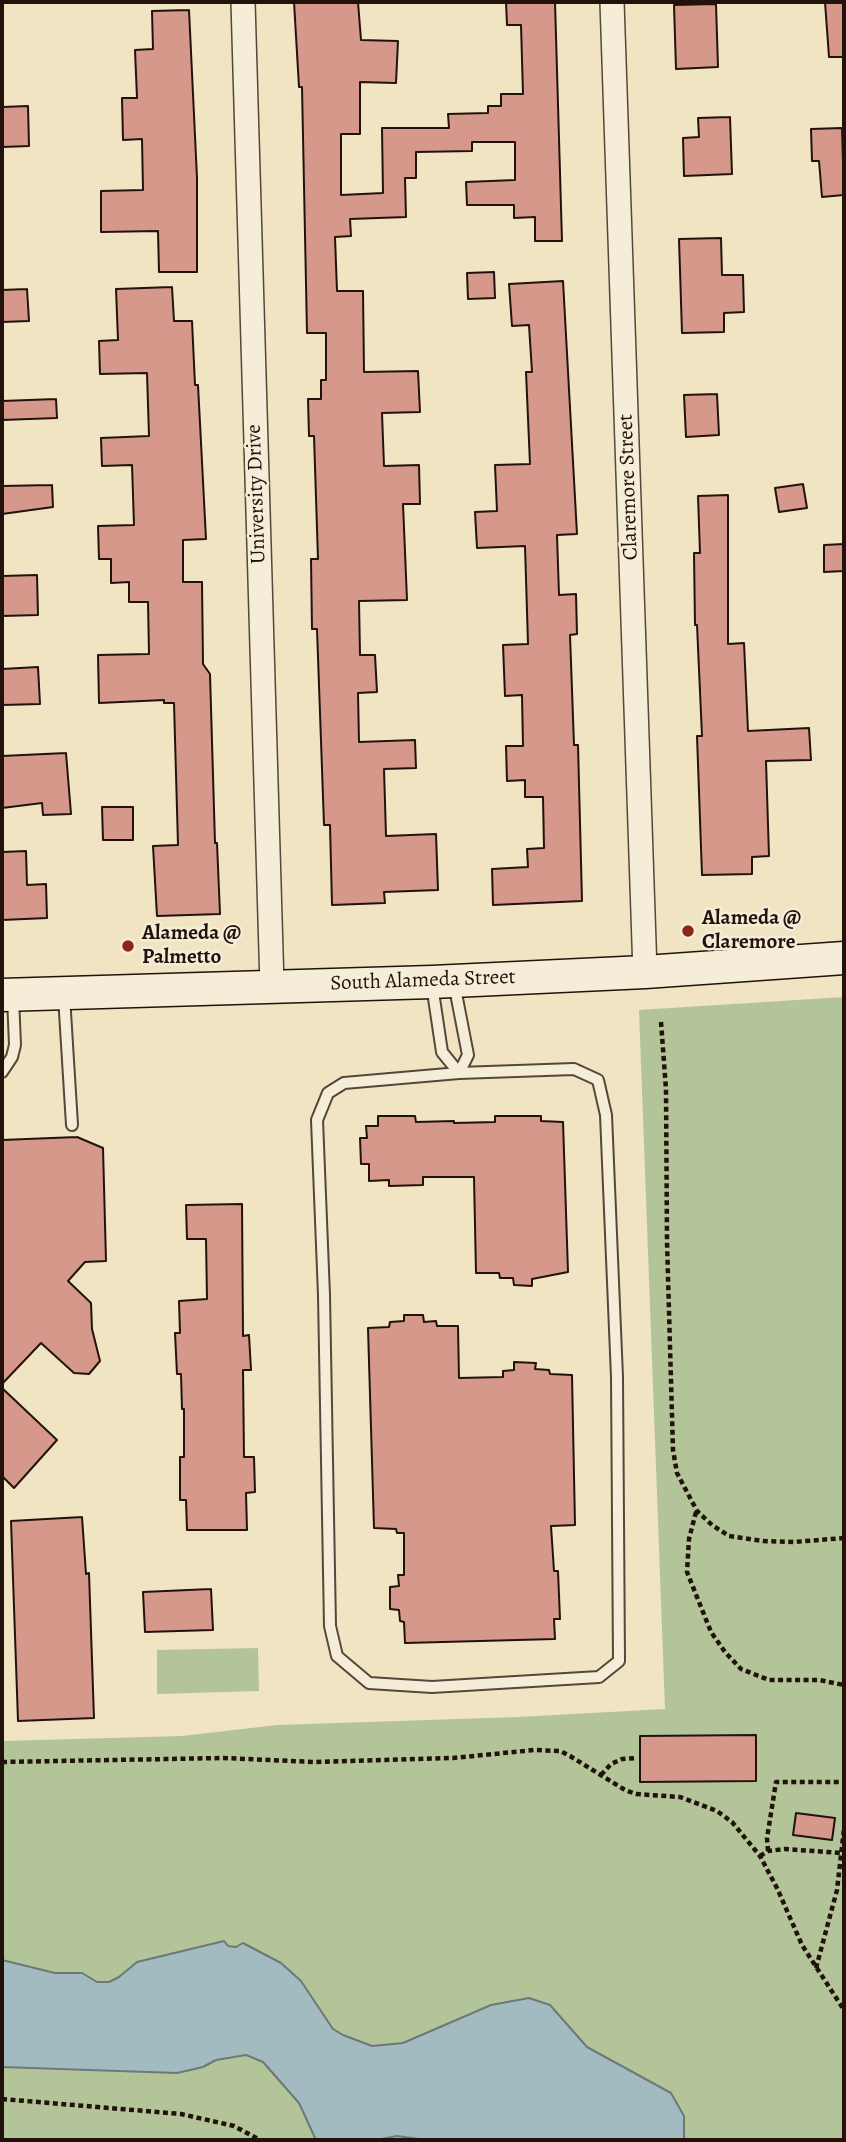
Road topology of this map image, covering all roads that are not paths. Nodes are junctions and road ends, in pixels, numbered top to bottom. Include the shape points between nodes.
1 (243, 2) edge
2 (612, 2) edge
3 (844, 958) edge
4 (645, 972) junction
5 (443, 981) junction
6 (272, 986) junction
7 (64, 993) junction
8 (7, 995) edge
9 (2, 1072) edge
10 (459, 1073) junction
11 (72, 1125) dead end

1 - 6 street, University Drive
2 - 4 street, Claremore Street
3 - 4 main road, South Alameda Street
4 - 5 main road, South Alameda Street
5 - 6 main road, South Alameda Street
5 - 10 lane via 442,1052
5 - 10 lane via 468,1055
6 - 7 main road, South Alameda Street
7 - 8 main road, South Alameda Street
7 - 11 lane
8 - 9 lane via 15,1045
10 - 10 lane via 573,1069 598,1080 606,1115 617,1377 619,1647 619,1661 599,1677 432,1686 369,1683 337,1656 330,1626 317,1120 328,1093 344,1083

